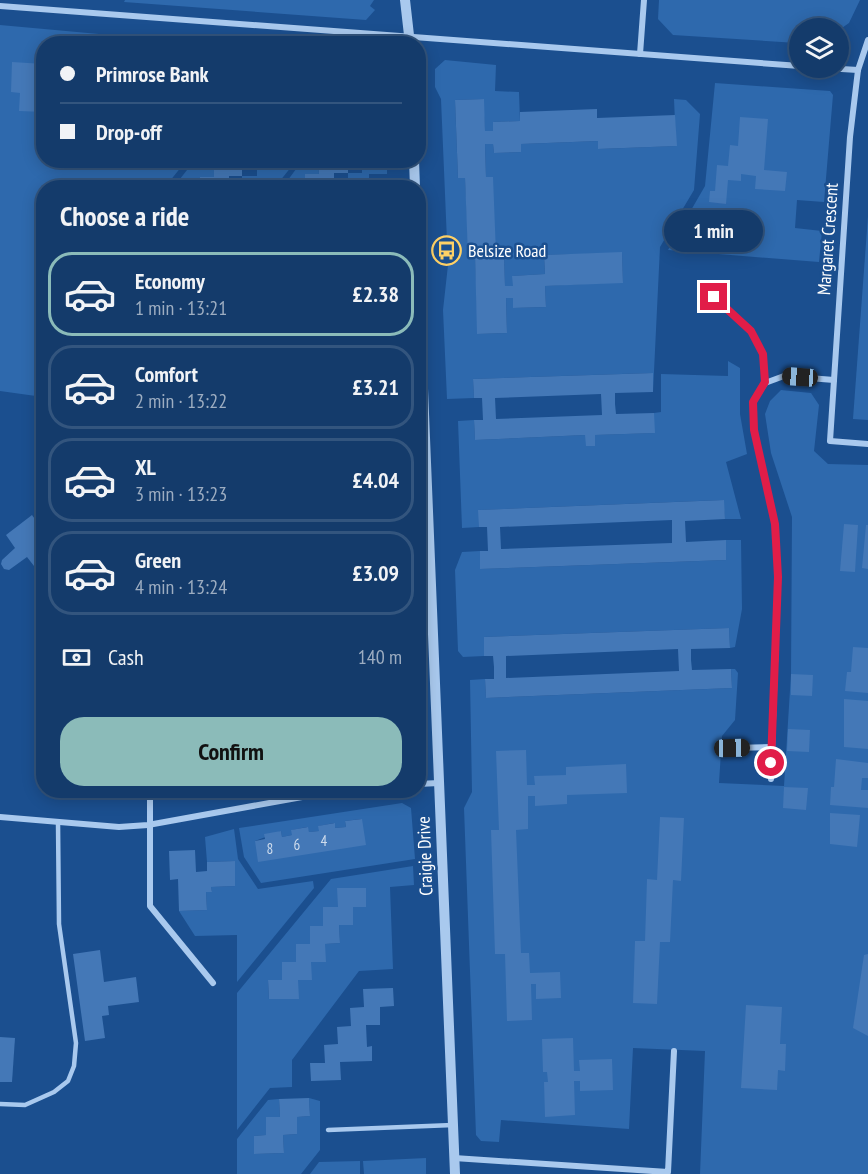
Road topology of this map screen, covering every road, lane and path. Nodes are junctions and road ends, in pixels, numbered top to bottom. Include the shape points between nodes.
1 (405, 0) edge
2 (644, 0) edge
3 (1, 4) edge
4 (365, 36) edge
5 (410, 36) edge
6 (868, 40) edge
7 (426, 41) edge
8 (640, 54) junction
9 (789, 65) edge
10 (849, 69) edge
11 (858, 70) junction
12 (714, 297) dead end
13 (834, 380) junction
14 (765, 382) junction
15 (868, 444) edge
16 (426, 463) edge
17 (771, 747) junction
18 (732, 748) dead end
19 (771, 779) dead end
20 (439, 783) junction
21 (426, 784) edge
22 (150, 798) edge
23 (296, 798) edge
24 (0, 817) edge
25 (58, 822) junction
26 (148, 825) junction
27 (213, 983) dead end
28 (674, 1051) dead end
29 (0, 1104) edge
30 (453, 1125) junction
31 (328, 1130) dead end
32 (454, 1158) junction
33 (455, 1174) edge

1 - 5 street
2 - 8 street
3 - 4 street
6 - 11 street, Margaret Crescent
7 - 8 street
8 - 9 street
10 - 11 street
11 - 13 street, Margaret Crescent
12 - 14 lane via 751,331 763,354
13 - 14 street via 784,376
13 - 15 street, Margaret Crescent via 830,441
14 - 17 street via 753,402 754,430 775,524 778,577
16 - 20 street, Craigie Drive
17 - 18 street
17 - 19 street
20 - 21 street
20 - 30 street, Craigie Drive
22 - 26 street
23 - 26 street
24 - 25 street
25 - 26 street
25 - 29 lane via 59,924 76,1043 74,1066 68,1081 54,1092 25,1105
26 - 27 street via 150,906
28 - 32 street via 668,1172
30 - 31 lane
30 - 32 street, Craigie Drive
32 - 33 street, Craigie Drive

